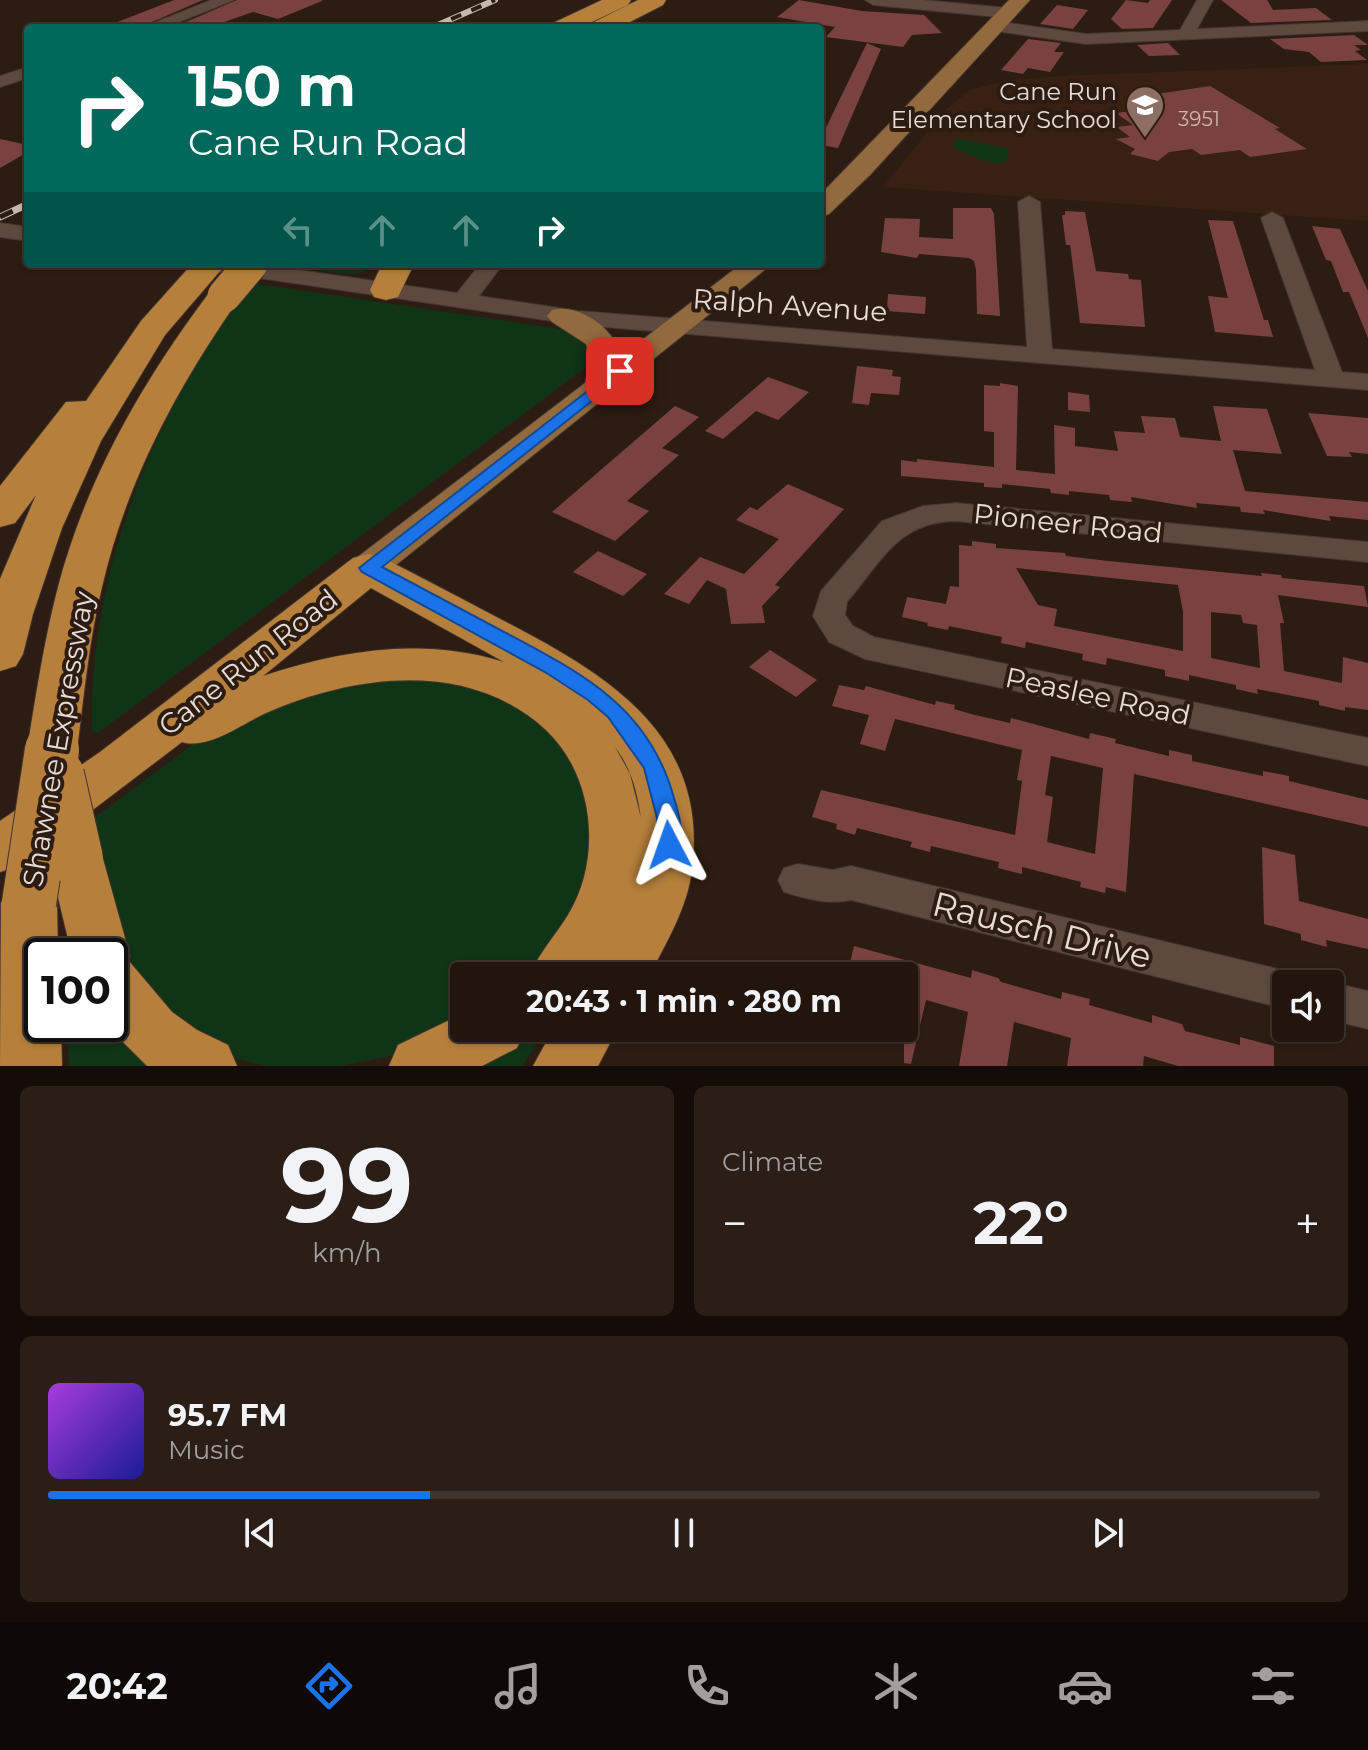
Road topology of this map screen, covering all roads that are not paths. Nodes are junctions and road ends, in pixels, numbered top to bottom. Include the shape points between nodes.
1 (226, 0) edge
2 (620, 0) edge
3 (655, 0) edge
4 (873, 0) edge
5 (1205, 0) edge
6 (1008, 13) edge
7 (160, 24) edge
8 (569, 24) edge
9 (608, 24) edge
10 (1368, 26) edge
11 (1185, 35) junction
12 (24, 73) edge
13 (0, 82) edge
14 (1029, 202) dead end
15 (824, 205) edge
16 (1272, 218) dead end
17 (0, 230) edge
18 (24, 233) edge
19 (238, 268) edge
20 (489, 268) edge
21 (753, 268) edge
22 (215, 275) edge
23 (392, 277) edge
24 (462, 302) junction
25 (562, 316) junction
26 (675, 327) junction
27 (136, 352) junction
28 (1040, 353) junction
29 (1331, 378) junction
30 (1368, 382) edge
31 (600, 387) junction
32 (0, 514) edge
33 (1368, 552) edge
34 (368, 568) junction
35 (834, 627) joint
36 (0, 654) edge
37 (52, 750) junction
38 (1368, 752) edge
39 (118, 766) junction
40 (0, 850) edge
41 (798, 880) dead end
42 (96, 938) edge
43 (569, 962) edge
44 (626, 962) edge
45 (1272, 987) edge
46 (1344, 1004) edge
47 (128, 1009) edge
48 (1368, 1010) edge
49 (468, 1042) edge
50 (579, 1042) edge
51 (31, 1066) edge
52 (206, 1066) edge
53 (420, 1066) edge
54 (564, 1066) edge

1 - 7 street
2 - 8 highway
3 - 9 highway
4 - 6 street
5 - 11 street
6 - 11 street via 1074,39
6 - 15 main road
10 - 11 street
12 - 13 street
14 - 28 street
16 - 29 street
17 - 18 street
19 - 22 highway, Shawnee Expressway, bridge
20 - 24 street
21 - 26 main road, Cane Run Road
22 - 23 street, Ralph Avenue
22 - 27 highway, Shawnee Expressway via 184,292
22 - 37 highway, Shawnee Expressway via 137,433 101,522 71,628
23 - 24 street, Ralph Avenue
24 - 25 street, Ralph Avenue
25 - 26 street, Ralph Avenue
25 - 31 main road via 602,342 607,361
26 - 28 street, Ralph Avenue
26 - 31 main road, Cane Run Road
27 - 32 highway via 77,412
27 - 36 highway, Shawnee Expressway via 90,429 40,531
28 - 29 street, Ralph Avenue
29 - 30 street, Ralph Avenue
31 - 34 main road, Cane Run Road
33 - 35 street, Pioneer Road via 930,513 893,528 858,566 829,606
34 - 39 highway, Cane Run Road
34 - 44 highway via 576,681 615,712 643,746 663,792 669,845 656,900
35 - 38 street, Peaslee Road via 865,647
37 - 42 highway, bridge
37 - 51 highway, Shawnee Expressway, bridge via 29,903
39 - 40 highway, Cane Run Road
39 - 43 highway via 272,689 361,666 457,667 527,690 561,714 594,751 617,822 617,850 602,907
41 - 45 street, Rausch Drive via 833,887 851,883
46 - 48 street
47 - 52 highway via 177,1054
49 - 53 highway
50 - 54 highway

